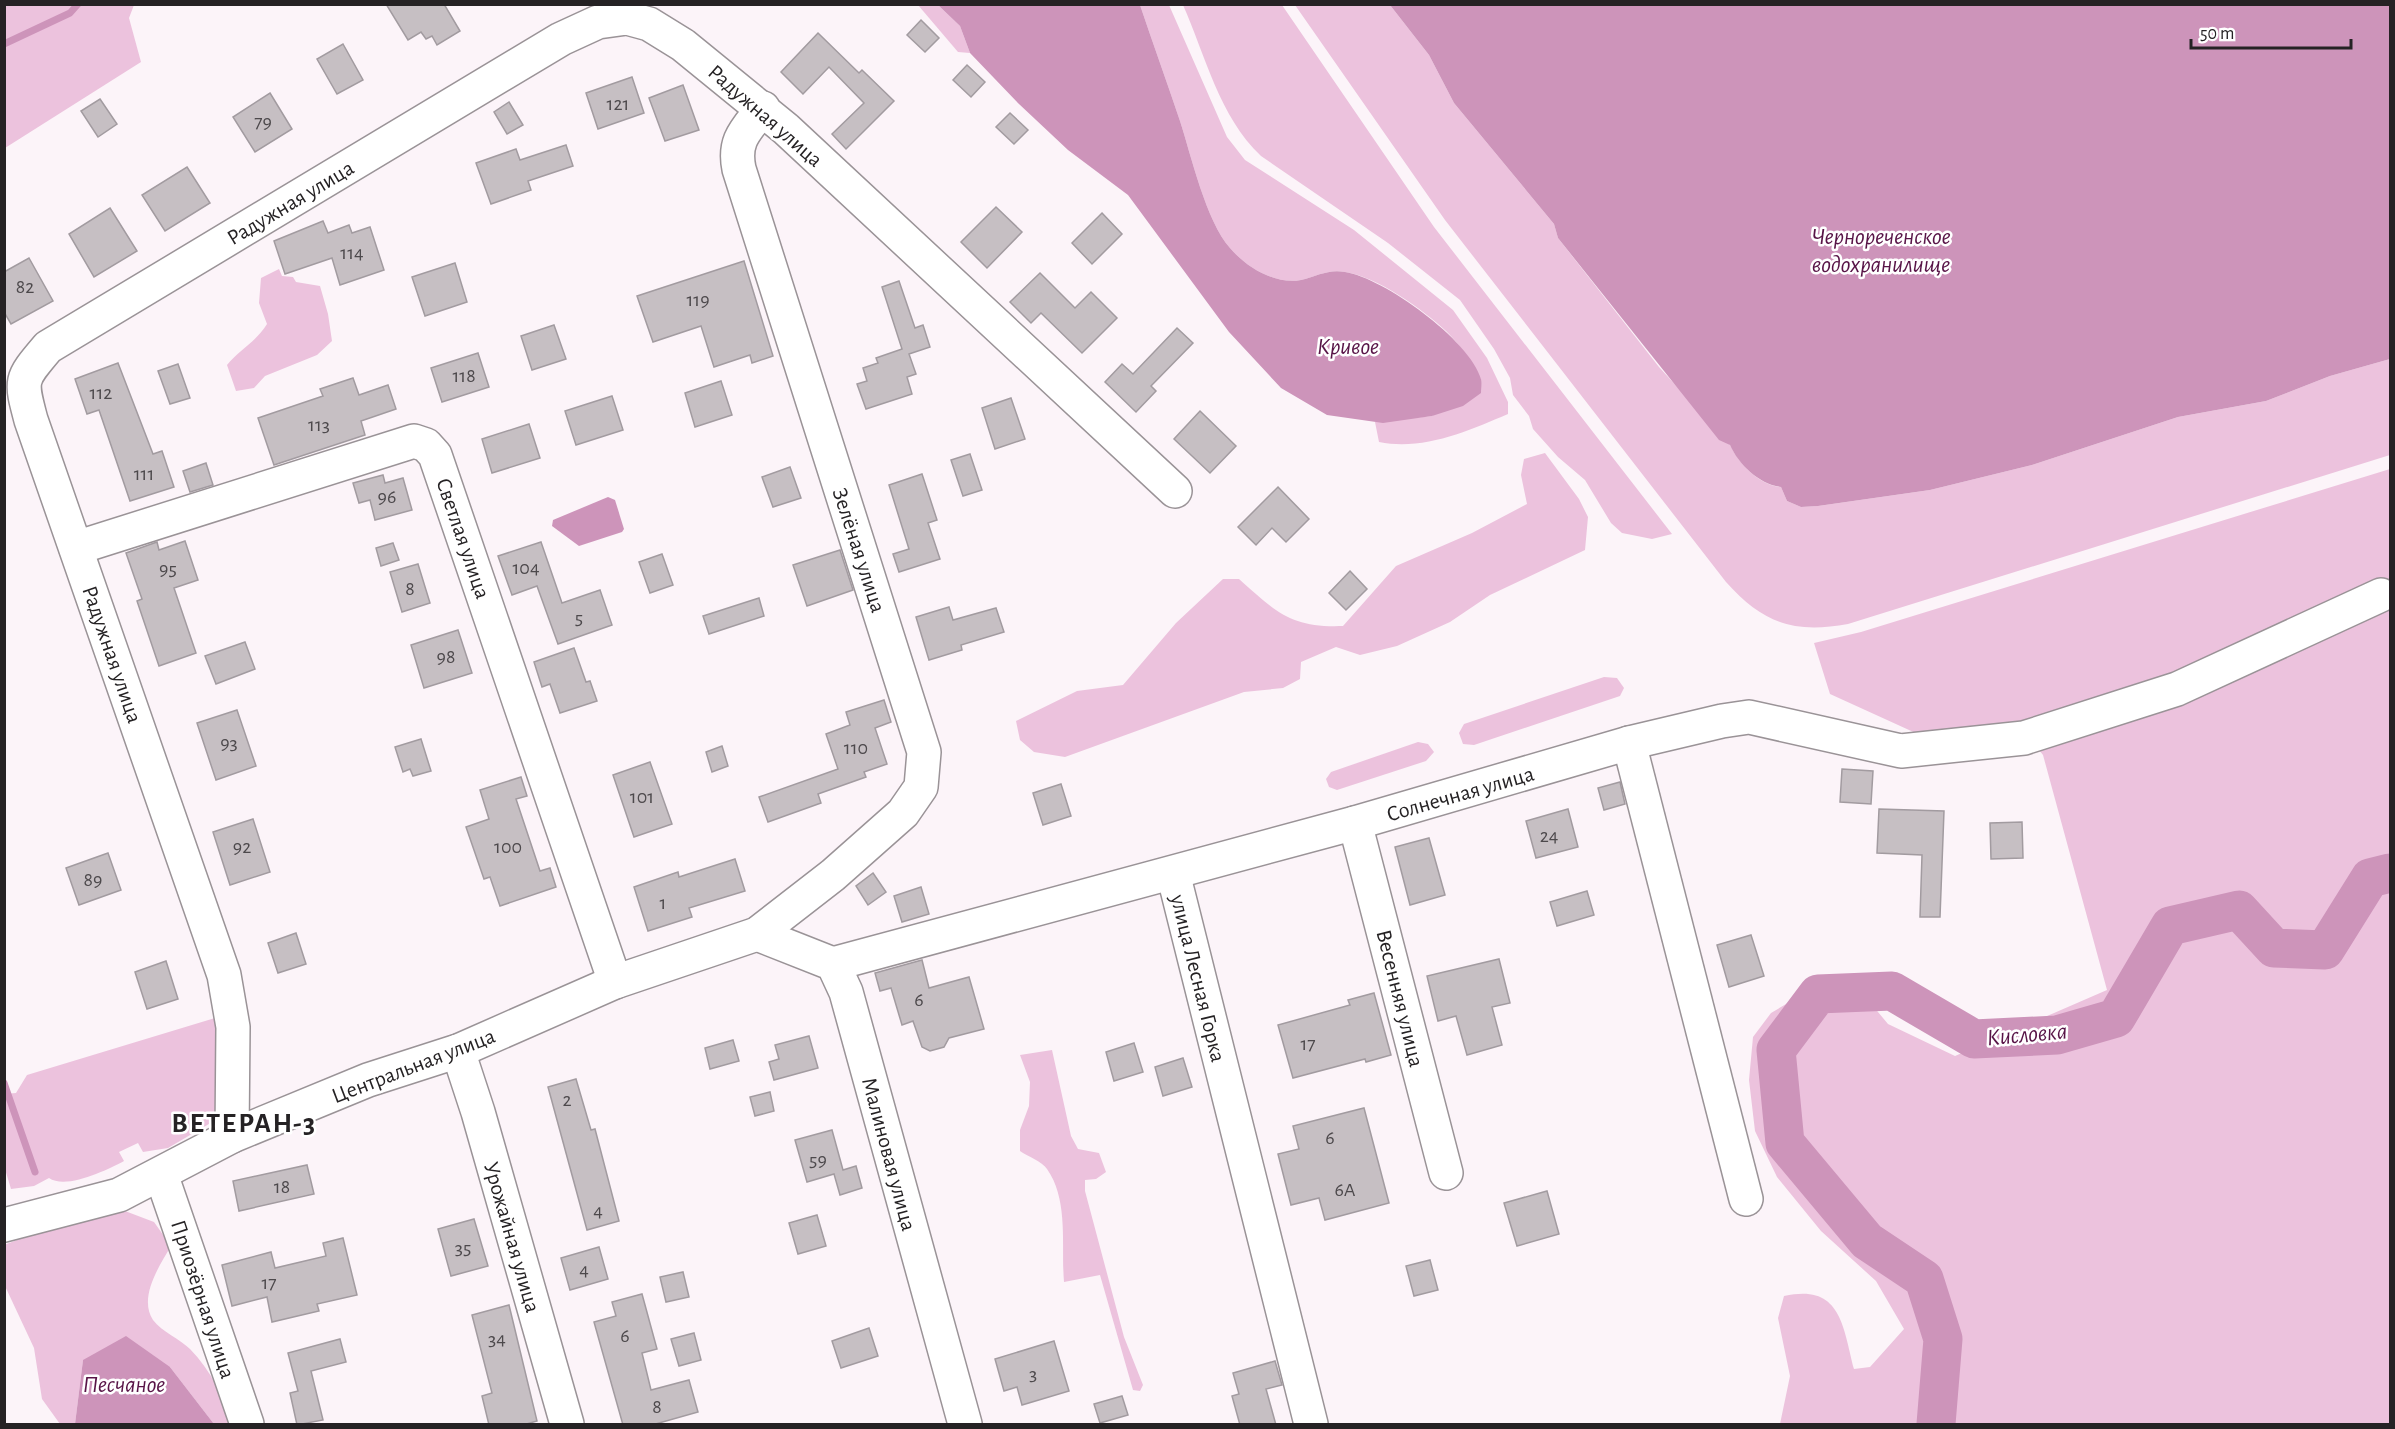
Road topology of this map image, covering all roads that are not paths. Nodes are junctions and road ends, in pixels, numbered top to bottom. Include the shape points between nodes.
1 (763, 108) junction
2 (1175, 491) dead end
3 (76, 548) junction
4 (2381, 595) dead end
5 (1629, 743) junction
6 (1355, 823) junction
7 (1173, 873) junction
8 (757, 934) junction
9 (833, 964) junction
10 (615, 982) junction
11 (458, 1051) junction
12 (232, 1136) junction
13 (1446, 1173) dead end
14 (161, 1174) junction
15 (1746, 1199) dead end
16 (4, 1225) edge
17 (247, 1425) edge
18 (567, 1425) edge
19 (964, 1425) edge
20 (1311, 1425) edge

1 - 2 street, Радужная улица
1 - 3 street, Радужная улица via 683,45 649,24 627,18 598,22 561,39 48,347 29,369 23,387
1 - 8 street, Зелёная улица via 739,140 739,169 924,752 925,769 921,787 903,813 833,875
3 - 10 street, Светлая улица via 414,441 426,445 435,455
3 - 12 street, Радужная улица via 224,975 233,1027
4 - 5 street, Солнечная улица via 2177,689 2024,738 1901,751 1749,717
5 - 6 street, Солнечная улица
5 - 15 street
6 - 7 street, Солнечная улица
6 - 13 street, Весенняя улица
7 - 9 street, улица Лесная Горка
7 - 20 street, улица Лесная Горка
8 - 9 street
8 - 10 street, Центральная улица
9 - 19 street, Малиновая улица via 846,992
10 - 11 street, Центральная улица
11 - 12 street, Центральная улица via 368,1080
11 - 18 street, Урожайная улица
12 - 14 street, Центральная улица
14 - 16 street, Центральная улица via 119,1195
14 - 17 street, Приозёрная улица

